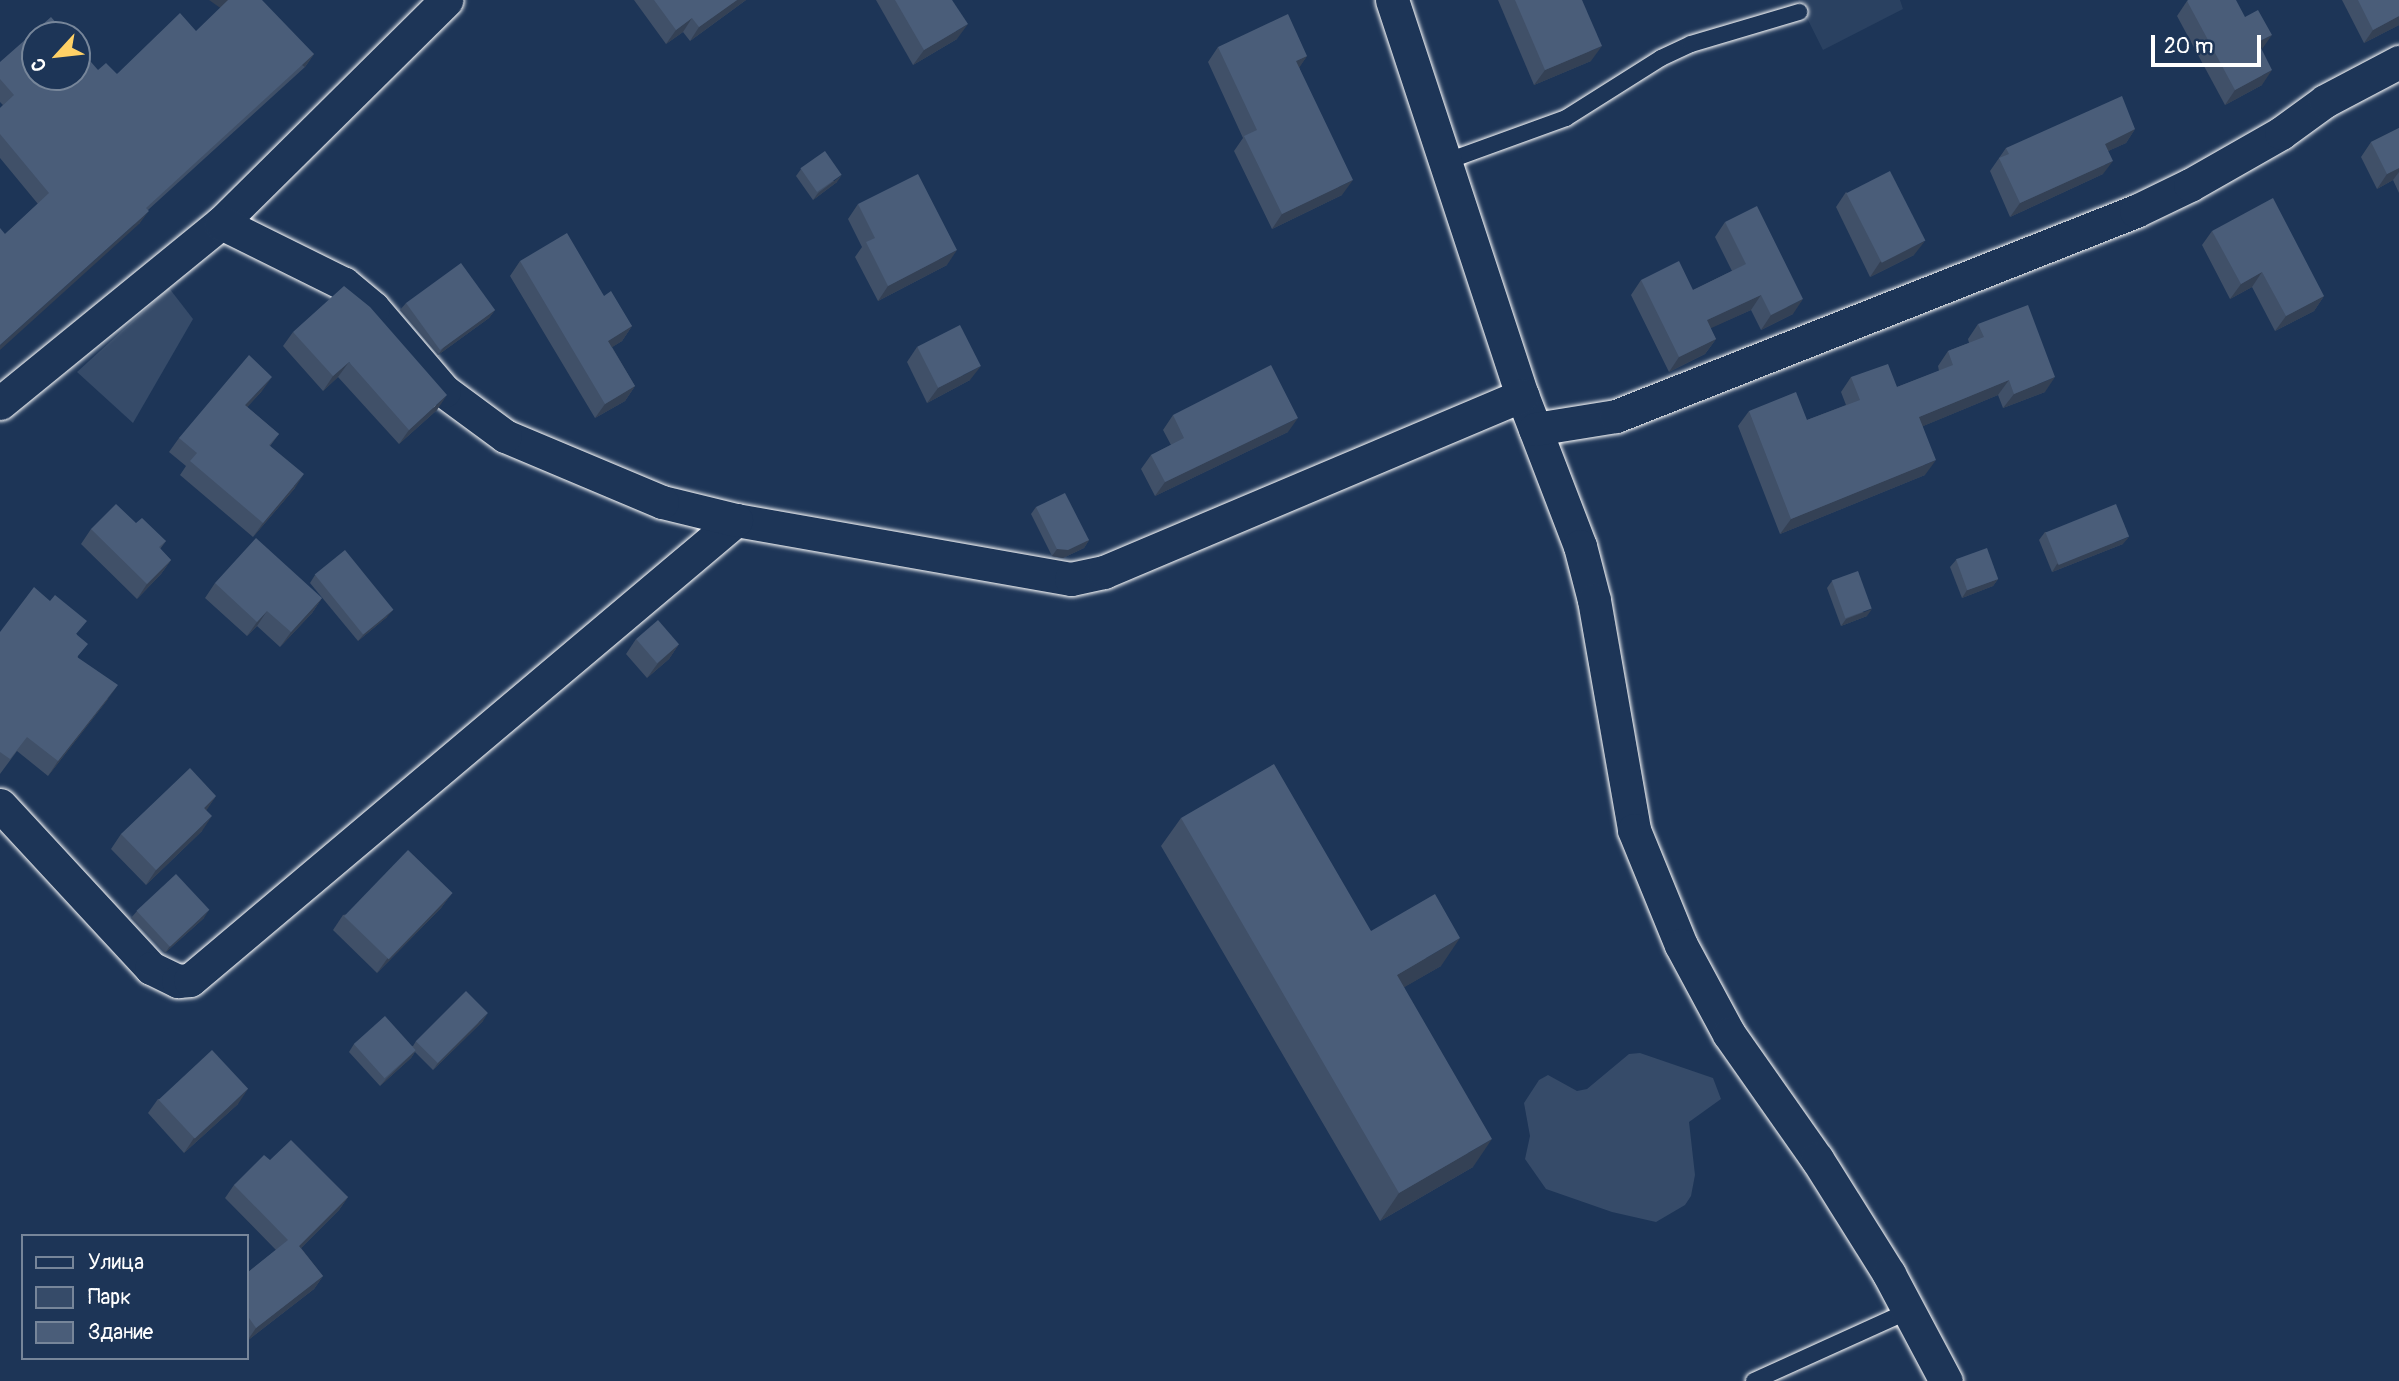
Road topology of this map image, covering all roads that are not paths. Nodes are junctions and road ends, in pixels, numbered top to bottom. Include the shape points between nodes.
1 (446, 0) edge
2 (1392, 0) edge
3 (1799, 12) dead end
4 (2399, 62) edge
5 (1442, 163) junction
6 (221, 223) junction
7 (1522, 395) junction
8 (0, 403) edge
9 (1535, 429) junction
10 (736, 520) junction
11 (0, 805) edge
12 (1908, 1311) junction
13 (1754, 1381) edge
14 (1946, 1381) edge

1 - 6 street
2 - 5 street
3 - 5 lane via 1691,44 1566,118
4 - 9 street via 2325,101 2281,133 2190,185 2136,211 1616,416
5 - 7 street
6 - 8 street
6 - 10 street via 344,284 373,308 444,391 505,436 662,502
7 - 9 street
7 - 10 street via 1104,572 1071,579
9 - 12 street via 1580,546 1594,600 1634,830 1681,944 1729,1034 1817,1159
10 - 11 street via 190,980 178,981 152,968
12 - 13 lane
12 - 14 street

